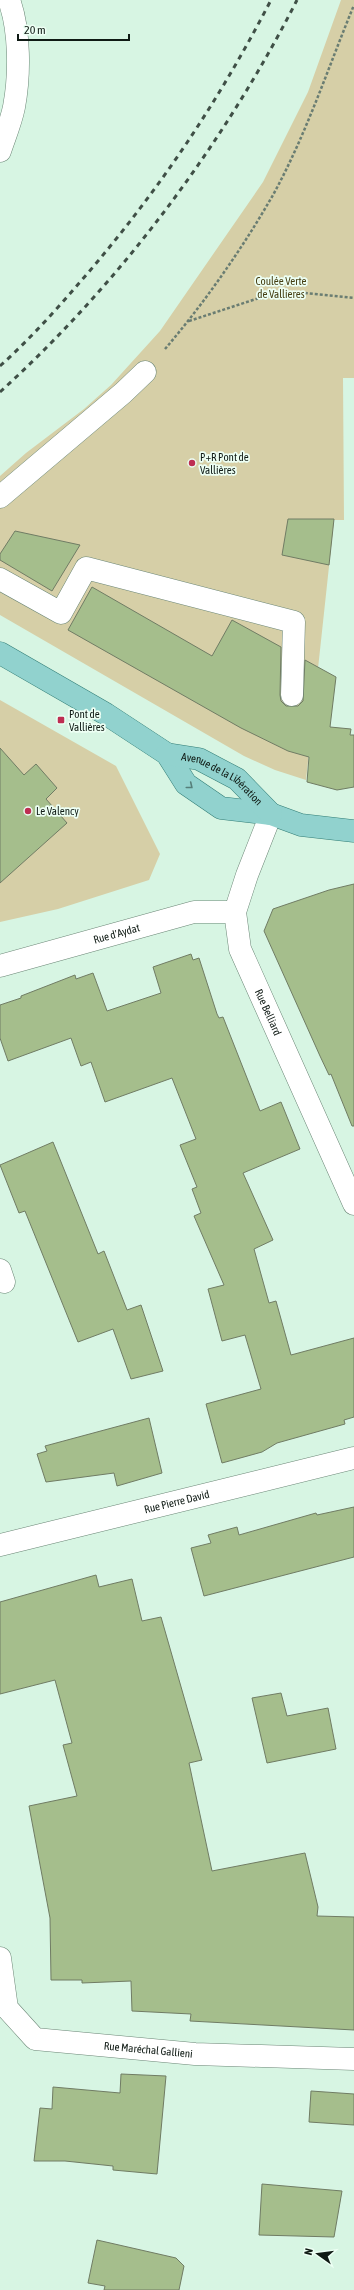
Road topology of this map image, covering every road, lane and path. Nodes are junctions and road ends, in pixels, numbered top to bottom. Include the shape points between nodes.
1 (9, 0) edge
2 (354, 5) edge
3 (0, 151) edge
4 (354, 298) edge
5 (188, 321) junction
6 (145, 372) joint
7 (0, 497) edge
8 (0, 579) edge
9 (0, 653) edge
10 (292, 695) dead end
11 (167, 754) junction
12 (271, 814) junction
13 (354, 832) edge
14 (235, 912) junction
15 (0, 966) edge
16 (354, 1204) edge
17 (354, 1458) edge
18 (0, 1545) edge
19 (0, 1958) edge
20 (354, 2059) edge

1 - 3 street via 14,13 18,68 14,107
2 - 5 path via 273,195 236,254
4 - 5 path via 295,292 256,299
5 - 6 path
6 - 7 street
8 - 10 street via 61,612 86,568 294,622
9 - 11 main road, Avenue de la Libération via 106,714
11 - 12 main road, Avenue de la Libération via 199,759 237,779
11 -> 12 main road, Avenue de la Libération via 186,784 221,808
12 - 13 main road, Avenue de la Libération via 301,825
12 - 14 street, Rue Belliard
14 - 15 street, Rue d'Aydat via 194,912
14 - 16 street, Rue Belliard via 240,949
17 - 18 street, Rue Pierre David
19 - 20 street, Rue Maréchal Gallieni via 7,2008 35,2039 195,2054

